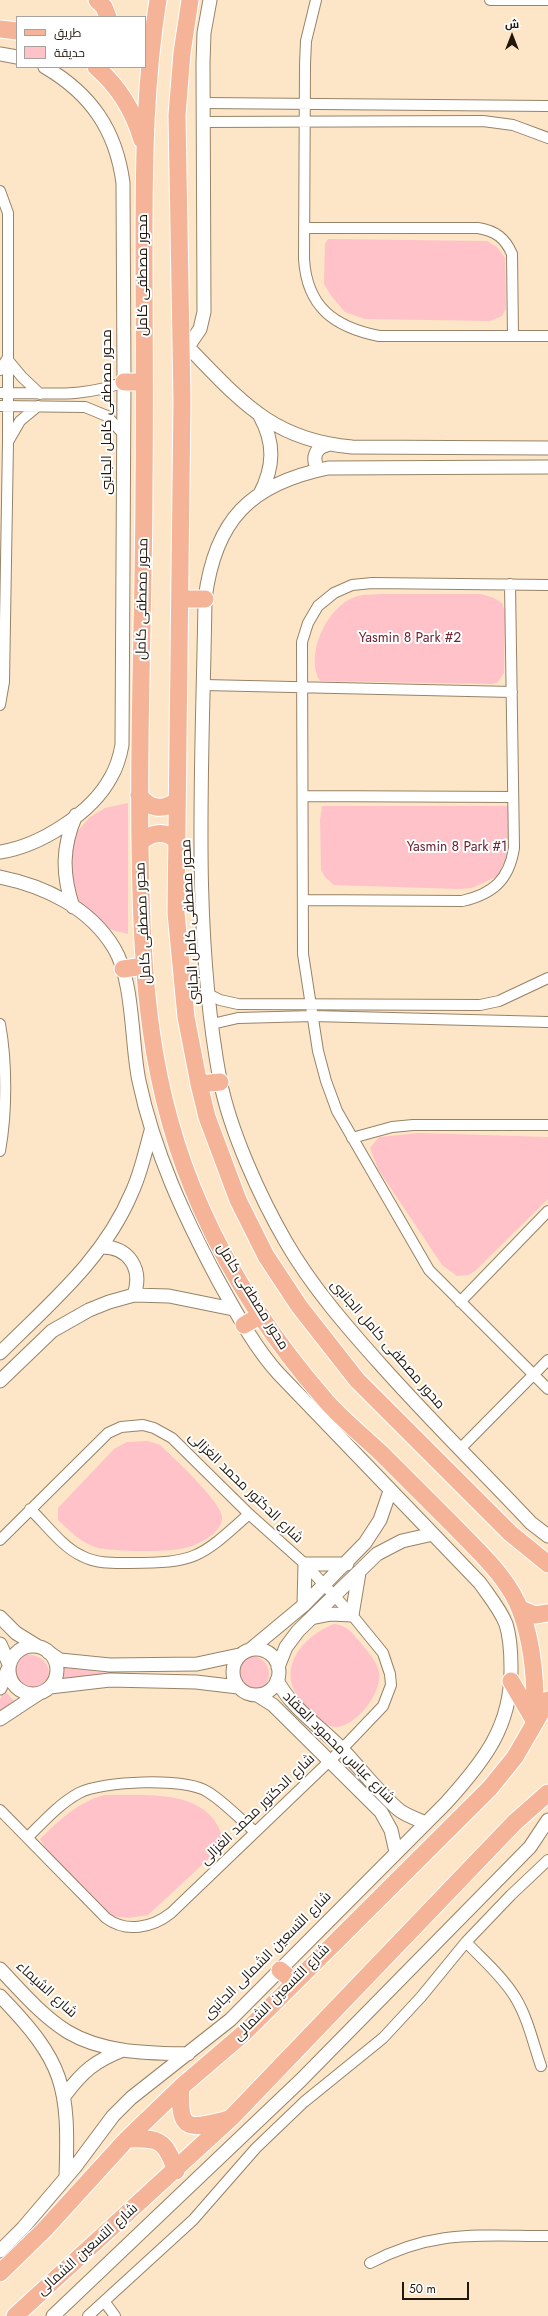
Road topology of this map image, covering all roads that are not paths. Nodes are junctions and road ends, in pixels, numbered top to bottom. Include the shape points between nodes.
1 (96, 0) edge
2 (158, 0) edge
3 (190, 0) edge
4 (210, 0) edge
5 (316, 0) edge
6 (490, 0) edge
7 (548, 0) edge
8 (108, 16) edge
9 (0, 29) edge
10 (16, 31) edge
11 (0, 54) edge
12 (16, 57) edge
13 (47, 68) edge
14 (97, 68) edge
15 (204, 103) junction
16 (304, 105) junction
17 (548, 106) edge
18 (203, 122) junction
19 (304, 122) junction
20 (548, 138) edge
21 (144, 146) junction
22 (0, 191) edge
23 (304, 228) junction
24 (4, 286) edge
25 (513, 336) junction
26 (548, 336) edge
27 (184, 348) junction
28 (7, 358) junction
29 (0, 370) edge
30 (124, 382) junction
31 (144, 382) junction
32 (4, 393) edge
33 (40, 394) junction
34 (4, 406) edge
35 (38, 406) junction
36 (260, 416) junction
37 (0, 430) edge
38 (124, 435) junction
39 (8, 442) junction
40 (327, 444) junction
41 (470, 447) junction
42 (548, 448) edge
43 (470, 466) junction
44 (548, 467) edge
45 (319, 470) junction
46 (260, 494) junction
47 (3, 514) edge
48 (510, 584) junction
49 (548, 585) edge
50 (180, 599) junction
51 (205, 599) junction
52 (204, 685) junction
53 (302, 688) junction
54 (512, 692) junction
55 (0, 705) edge
56 (139, 795) junction
57 (303, 796) junction
58 (513, 797) junction
59 (176, 801) junction
60 (76, 815) junction
61 (176, 840) junction
62 (140, 843) junction
63 (0, 852) edge
64 (0, 877) edge
65 (303, 900) junction
66 (73, 907) junction
67 (144, 966) junction
68 (123, 969) junction
69 (548, 978) edge
70 (208, 994) junction
71 (311, 1005) junction
72 (313, 1016) junction
73 (548, 1022) edge
74 (0, 1024) edge
75 (212, 1024) junction
76 (220, 1082) junction
77 (199, 1084) junction
78 (548, 1125) edge
79 (151, 1131) junction
80 (352, 1138) junction
81 (0, 1151) edge
82 (548, 1211) edge
83 (102, 1247) junction
84 (134, 1295) junction
85 (460, 1302) junction
86 (233, 1309) junction
87 (261, 1315) junction
88 (244, 1325) junction
89 (0, 1353) edge
90 (548, 1360) edge
91 (533, 1375) junction
92 (0, 1381) edge
93 (548, 1389) edge
94 (460, 1449) junction
95 (390, 1491) junction
96 (30, 1509) junction
97 (249, 1514) junction
98 (433, 1534) junction
99 (548, 1536) edge
100 (0, 1540) edge
101 (304, 1564) junction
102 (347, 1564) junction
103 (548, 1564) edge
104 (359, 1573) junction
105 (324, 1585) junction
106 (334, 1596) junction
107 (304, 1605) junction
108 (521, 1610) junction
109 (548, 1613) edge
110 (352, 1616) junction
111 (0, 1617) edge
112 (309, 1619) junction
113 (0, 1644) edge
114 (36, 1646) junction
115 (251, 1649) junction
116 (48, 1652) junction
117 (239, 1655) junction
118 (8, 1667) junction
119 (278, 1667) junction
120 (277, 1680) junction
121 (511, 1681) junction
122 (50, 1687) junction
123 (238, 1687) junction
124 (0, 1688) edge
125 (38, 1694) junction
126 (257, 1695) junction
127 (548, 1700) edge
128 (0, 1719) edge
129 (535, 1722) junction
130 (342, 1749) junction
131 (329, 1761) junction
132 (548, 1793) edge
133 (0, 1810) edge
134 (548, 1820) edge
135 (426, 1823) junction
136 (254, 1831) junction
137 (28, 1837) junction
138 (396, 1852) junction
139 (548, 1860) edge
140 (466, 1942) junction
141 (0, 1969) edge
142 (280, 1970) junction
143 (294, 1982) junction
144 (0, 1996) edge
145 (36, 2005) junction
146 (22, 2019) junction
147 (123, 2050) junction
148 (188, 2054) junction
149 (540, 2066) dead end
150 (181, 2087) junction
151 (65, 2095) junction
152 (231, 2118) junction
153 (127, 2139) junction
154 (176, 2171) junction
155 (66, 2177) junction
156 (548, 2236) edge
157 (0, 2251) edge
158 (370, 2263) dead end
159 (0, 2273) edge
160 (104, 2301) junction
161 (15, 2316) edge
162 (53, 2316) edge
163 (88, 2316) edge
164 (115, 2316) edge

1 - 8 main road via 104,7
2 - 21 main road, محور مصطفى كامل
3 - 27 main road via 177,115
4 - 15 street via 204,33
5 - 16 street via 306,41
6 - 7 street
9 - 10 main road
11 - 12 street
13 - 30 street, محور مصطفى كامل الجانبى via 62,77 97,112 107,127 120,165 123,183
14 - 21 main road via 122,96 139,128
15 - 16 street
15 - 18 street
16 - 17 street
16 - 19 street
18 - 19 street
18 - 27 street via 204,312 200,329
19 - 20 street via 483,121 513,124
19 - 23 street
21 - 31 main road, محور مصطفى كامل
22 - 24 street via 8,213
23 - 25 street via 305,276 310,292 320,307 337,322 357,332 379,336
23 - 25 street via 490,230 508,244 512,254
24 - 28 street
25 - 26 street
27 - 36 street
27 - 50 main road
28 - 29 street
28 - 32 street
28 - 33 street
30 - 31 main road
30 - 33 street via 87,393
30 - 38 street, محور مصطفى كامل الجانبى
31 - 56 main road, محور مصطفى كامل
32 - 33 street
32 - 34 street
34 - 35 street
34 - 39 street
35 - 38 street via 85,407 114,422
35 - 39 street via 20,421
36 - 40 street via 303,439
36 - 46 street via 270,441 272,455
37 - 39 street
38 - 60 street, محور مصطفى كامل الجانبى via 122,745 118,762 102,791
39 - 47 street
40 - 41 street
40 - 45 street via 315,454
41 - 42 street
41 - 43 street
43 - 44 street, محور مصطفى كامل الجانبى
43 - 45 street, محور مصطفى كامل الجانبى via 353,466
45 - 46 street, محور مصطفى كامل الجانبى via 281,482
46 - 51 street, محور مصطفى كامل الجانبى via 232,518 221,538 208,574
47 - 55 street via 4,682
48 - 49 street
48 - 53 street via 372,583 352,585 334,593 318,606 308,623 302,642
48 - 54 street
50 - 51 main road
50 - 59 main road
51 - 52 street, محور مصطفى كامل الجانبى
52 - 53 street
52 - 70 street, محور مصطفى كامل الجانبى via 202,884
53 - 54 street
53 - 57 street
54 - 58 street
56 - 59 main road via 156,808 164,808
56 - 62 main road, محور مصطفى كامل
57 - 58 street
57 - 65 street
58 - 65 street via 512,863 504,878 478,897 462,901
59 - 61 main road
60 - 63 street, محور مصطفى كامل الجانبى via 33,843
60 - 66 street via 68,833 64,857 67,889
61 - 62 main road via 171,836 157,833
61 - 77 main road via 176,913 180,958 186,1017
62 - 67 main road, محور مصطفى كامل
64 - 66 street via 38,887
65 - 71 street via 303,954
66 - 68 street via 90,918 104,933
67 - 68 main road
67 - 87 main road, محور مصطفى كامل via 153,1050 174,1137 190,1182 217,1243
68 - 79 street via 135,1056
69 - 71 street via 499,1001 480,1005
70 - 71 street via 238,1004
70 - 75 street, محور مصطفى كامل الجانبى
71 - 72 street
72 - 73 street
72 - 75 street via 238,1018
72 - 80 street via 326,1081 337,1111
74 - 81 street via 4,1058
75 - 76 street, محور مصطفى كامل الجانبى
76 - 77 main road
76 - 94 street, محور مصطفى كامل الجانبى via 237,1137 286,1242 319,1291 358,1339 430,1420
77 - 103 main road via 207,1117 238,1200 266,1256 299,1306 357,1380 510,1534
78 - 80 street via 413,1125 392,1127
79 - 83 street via 133,1191
79 - 86 street via 196,1238
80 - 85 street via 426,1265
82 - 85 street
83 - 84 street via 114,1247 124,1252 131,1262 136,1271 137,1284
83 - 89 street via 78,1276
84 - 86 street via 189,1299
84 - 92 street via 70,1319 35,1346
85 - 91 street
86 - 88 street
87 - 88 main road
87 - 108 main road, محور مصطفى كامل via 288,1354 329,1404 487,1560 512,1592
88 - 95 street via 274,1369
90 - 91 street
91 - 93 street
91 - 94 street
94 - 99 street, محور مصطفى كامل الجانبى via 531,1523
95 - 98 street
95 - 102 street via 374,1532
96 - 97 street via 71,1550 94,1561 107,1563 169,1563 194,1557 215,1544
96 - 97 street, شارع الدكتور محمد الغزالى via 108,1432 126,1426 143,1425 172,1438
96 - 100 street, شارع الدكتور محمد الغزالى
97 - 101 street, شارع الدكتور محمد الغزالى
98 - 104 street via 402,1541 389,1547 377,1554
98 - 121 street via 480,1583 499,1611 506,1626 511,1658
101 - 102 street
101 - 105 street, شارع الدكتور محمد الغزالى
101 - 107 street
102 - 105 street
104 - 106 street
104 - 110 street
105 - 106 street, شارع الدكتور محمد الغزالى
105 - 107 street
106 - 110 street, شارع الدكتور محمد الغزالى
106 - 112 street
107 - 115 street
108 - 109 main road via 535,1615
108 - 129 main road, محور مصطفى كامل via 533,1662
110 - 112 street via 331,1614
110 - 130 street, شارع الدكتور محمد الغزالى via 388,1663 391,1685 383,1706
111 - 114 street via 16,1633
112 - 119 street via 286,1647
113 - 118 street
114 - 116 street
114 - 118 street via 21,1649 14,1655
115 - 117 street
115 - 119 street via 268,1652
116 - 117 street via 60,1660 104,1665 197,1664
116 - 122 street via 57,1669
117 - 123 street via 232,1671
118 - 124 street
118 - 125 street via 10,1679 15,1687 28,1694
119 - 120 street
120 - 126 street via 269,1690
120 - 130 street, شارع عباس محمود العقاد via 297,1705
121 - 129 main road
121 - 135 street, شارع التسعين الشمالى الجانبى via 504,1718 488,1753
122 - 123 street via 110,1680 196,1682
122 - 125 street
123 - 126 street
125 - 128 street
126 - 131 street, شارع عباس محمود العقاد via 273,1705
127 - 129 main road, شارع التسعين الشمالى
129 - 143 main road, شارع التسعين الشمالى via 515,1756 490,1788
130 - 131 street, شارع الدكتور محمد الغزالى
130 - 135 street, شارع عباس محمود العقاد via 399,1810
131 - 136 street, شارع الدكتور محمد الغزالى
131 - 138 street, شارع عباس محمود العقاد via 381,1812 391,1830
132 - 152 main road, شارع التسعين الشمالى via 515,1822
133 - 137 street, شارع الدكتور محمد الغزالى
134 - 162 street via 530,1847 301,2080
135 - 138 street, شارع التسعين الشمالى الجانبى
136 - 137 street via 207,1792 195,1786 171,1781 102,1787 81,1792 64,1803
136 - 137 street, شارع الدكتور محمد الغزالى via 160,1921 149,1925 126,1927 116,1925 98,1911
138 - 142 street, شارع التسعين الشمالى الجانبى
139 - 140 street
140 - 149 street via 496,1972 515,1998 529,2027
140 - 160 street via 388,2032 304,2102 256,2148 193,2220
141 - 145 street, شارع الشيماء
142 - 143 main road
142 - 148 street, شارع التسعين الشمالى الجانبى via 230,2020
143 - 150 main road, شارع التسعين الشمالى via 244,2033
144 - 146 street
145 - 146 street
145 - 147 street, شارع الشيماء via 68,2032 84,2040
146 - 151 street via 55,2064
147 - 148 street, شارع الشيماء
147 - 151 street via 99,2060 88,2068
148 - 155 street, شارع التسعين الشمالى الجانبى via 131,2098 113,2116
150 - 152 main road via 181,2117 186,2122 193,2126 202,2126
150 - 153 main road, شارع التسعين الشمالى
151 - 155 street
152 - 154 main road, شارع التسعين الشمالى
153 - 154 main road via 155,2139 162,2143
153 - 159 main road, شارع التسعين الشمالى via 44,2230
154 - 161 main road, شارع التسعين الشمالى
155 - 157 street, شارع التسعين الشمالى الجانبى
156 - 158 street via 448,2236 399,2248
160 - 163 street
160 - 164 street

